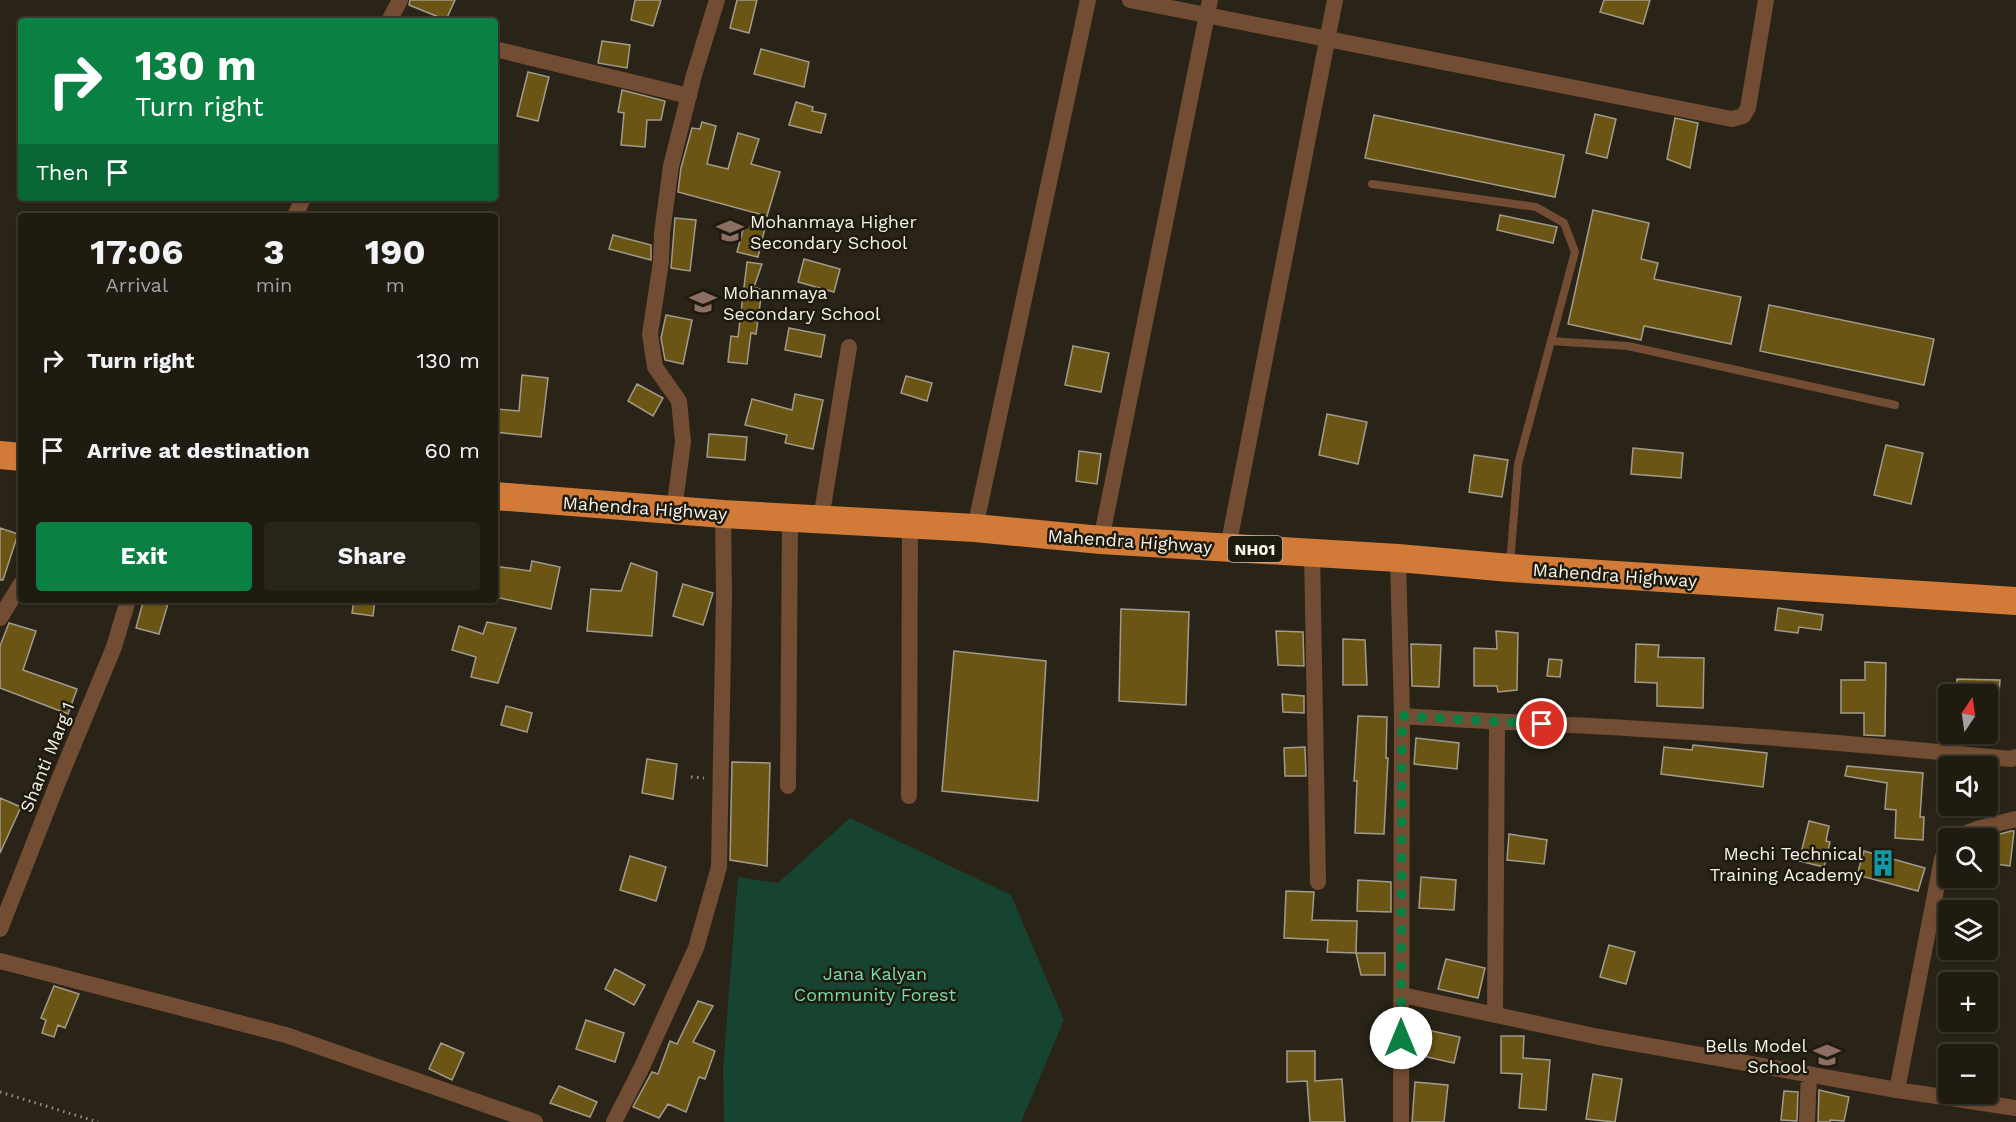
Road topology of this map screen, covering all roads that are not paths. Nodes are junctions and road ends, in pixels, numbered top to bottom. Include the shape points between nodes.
1 (400, 0) edge
2 (717, 0) edge
3 (1088, 0) edge
4 (1130, 0) edge
5 (1335, 0) edge
6 (1766, 0) edge
7 (1209, 8) edge
8 (391, 18) edge
9 (1328, 40) junction
10 (498, 50) edge
11 (689, 96) junction
12 (1372, 184) dead end
13 (1551, 341) junction
14 (849, 347) dead end
15 (1895, 405) dead end
16 (0, 455) edge
17 (18, 457) edge
18 (498, 496) edge
19 (674, 510) junction
20 (723, 514) junction
21 (790, 517) junction
22 (821, 519) junction
23 (910, 524) junction
24 (975, 528) junction
25 (1101, 540) junction
26 (1228, 547) junction
27 (1312, 552) junction
28 (1398, 558) junction
29 (1510, 568) junction
30 (18, 590) edge
31 (2016, 601) edge
32 (128, 603) edge
33 (0, 618) edge
34 (1402, 716) junction
35 (1497, 723) junction
36 (2016, 758) edge
37 (788, 786) dead end
38 (909, 796) dead end
39 (2016, 819) edge
40 (1980, 828) edge
41 (1938, 880) edge
42 (1318, 882) dead end
43 (0, 929) edge
44 (0, 961) edge
45 (1402, 995) junction
46 (1495, 1015) junction
47 (1809, 1074) junction
48 (1897, 1090) junction
49 (2016, 1108) edge
50 (535, 1122) edge
51 (614, 1122) edge
52 (1401, 1122) edge
53 (1807, 1122) edge

1 - 8 street
2 - 11 street
3 - 24 street
4 - 7 street
5 - 9 street
6 - 9 street via 1748,108 1743,116 1732,119
7 - 9 street
7 - 25 street
9 - 26 street
10 - 11 street
11 - 19 street via 671,166 650,334 655,367 679,401 683,442
12 - 13 lane via 1536,207 1564,223 1575,252
13 - 15 lane via 1628,346
13 - 29 lane via 1518,464
14 - 22 street
16 - 17 highway
18 - 19 highway, Mahendra Highway / NH01
19 - 20 highway, Mahendra Highway / NH01
20 - 21 highway, Mahendra Highway / NH01
20 - 51 street via 719,867 696,948
21 - 22 highway, Mahendra Highway / NH01
21 - 37 street
22 - 23 highway, Mahendra Highway / NH01
23 - 24 highway, Mahendra Highway / NH01
23 - 38 street
24 - 25 highway, Mahendra Highway / NH01
25 - 26 highway, Mahendra Highway / NH01
26 - 27 highway, Mahendra Highway / NH01
27 - 28 highway, Mahendra Highway / NH01
27 - 42 street
28 - 29 highway, Mahendra Highway / NH01
28 - 34 street
29 - 31 highway, Mahendra Highway / NH01
30 - 33 street
32 - 43 street, Shanti Marg 1
34 - 35 street
34 - 45 street
35 - 36 street via 1667,730
35 - 46 street
39 - 40 street
41 - 48 street
44 - 50 street via 286,1035
45 - 46 street
45 - 52 street
46 - 47 street
47 - 48 street
47 - 53 street
48 - 49 street

